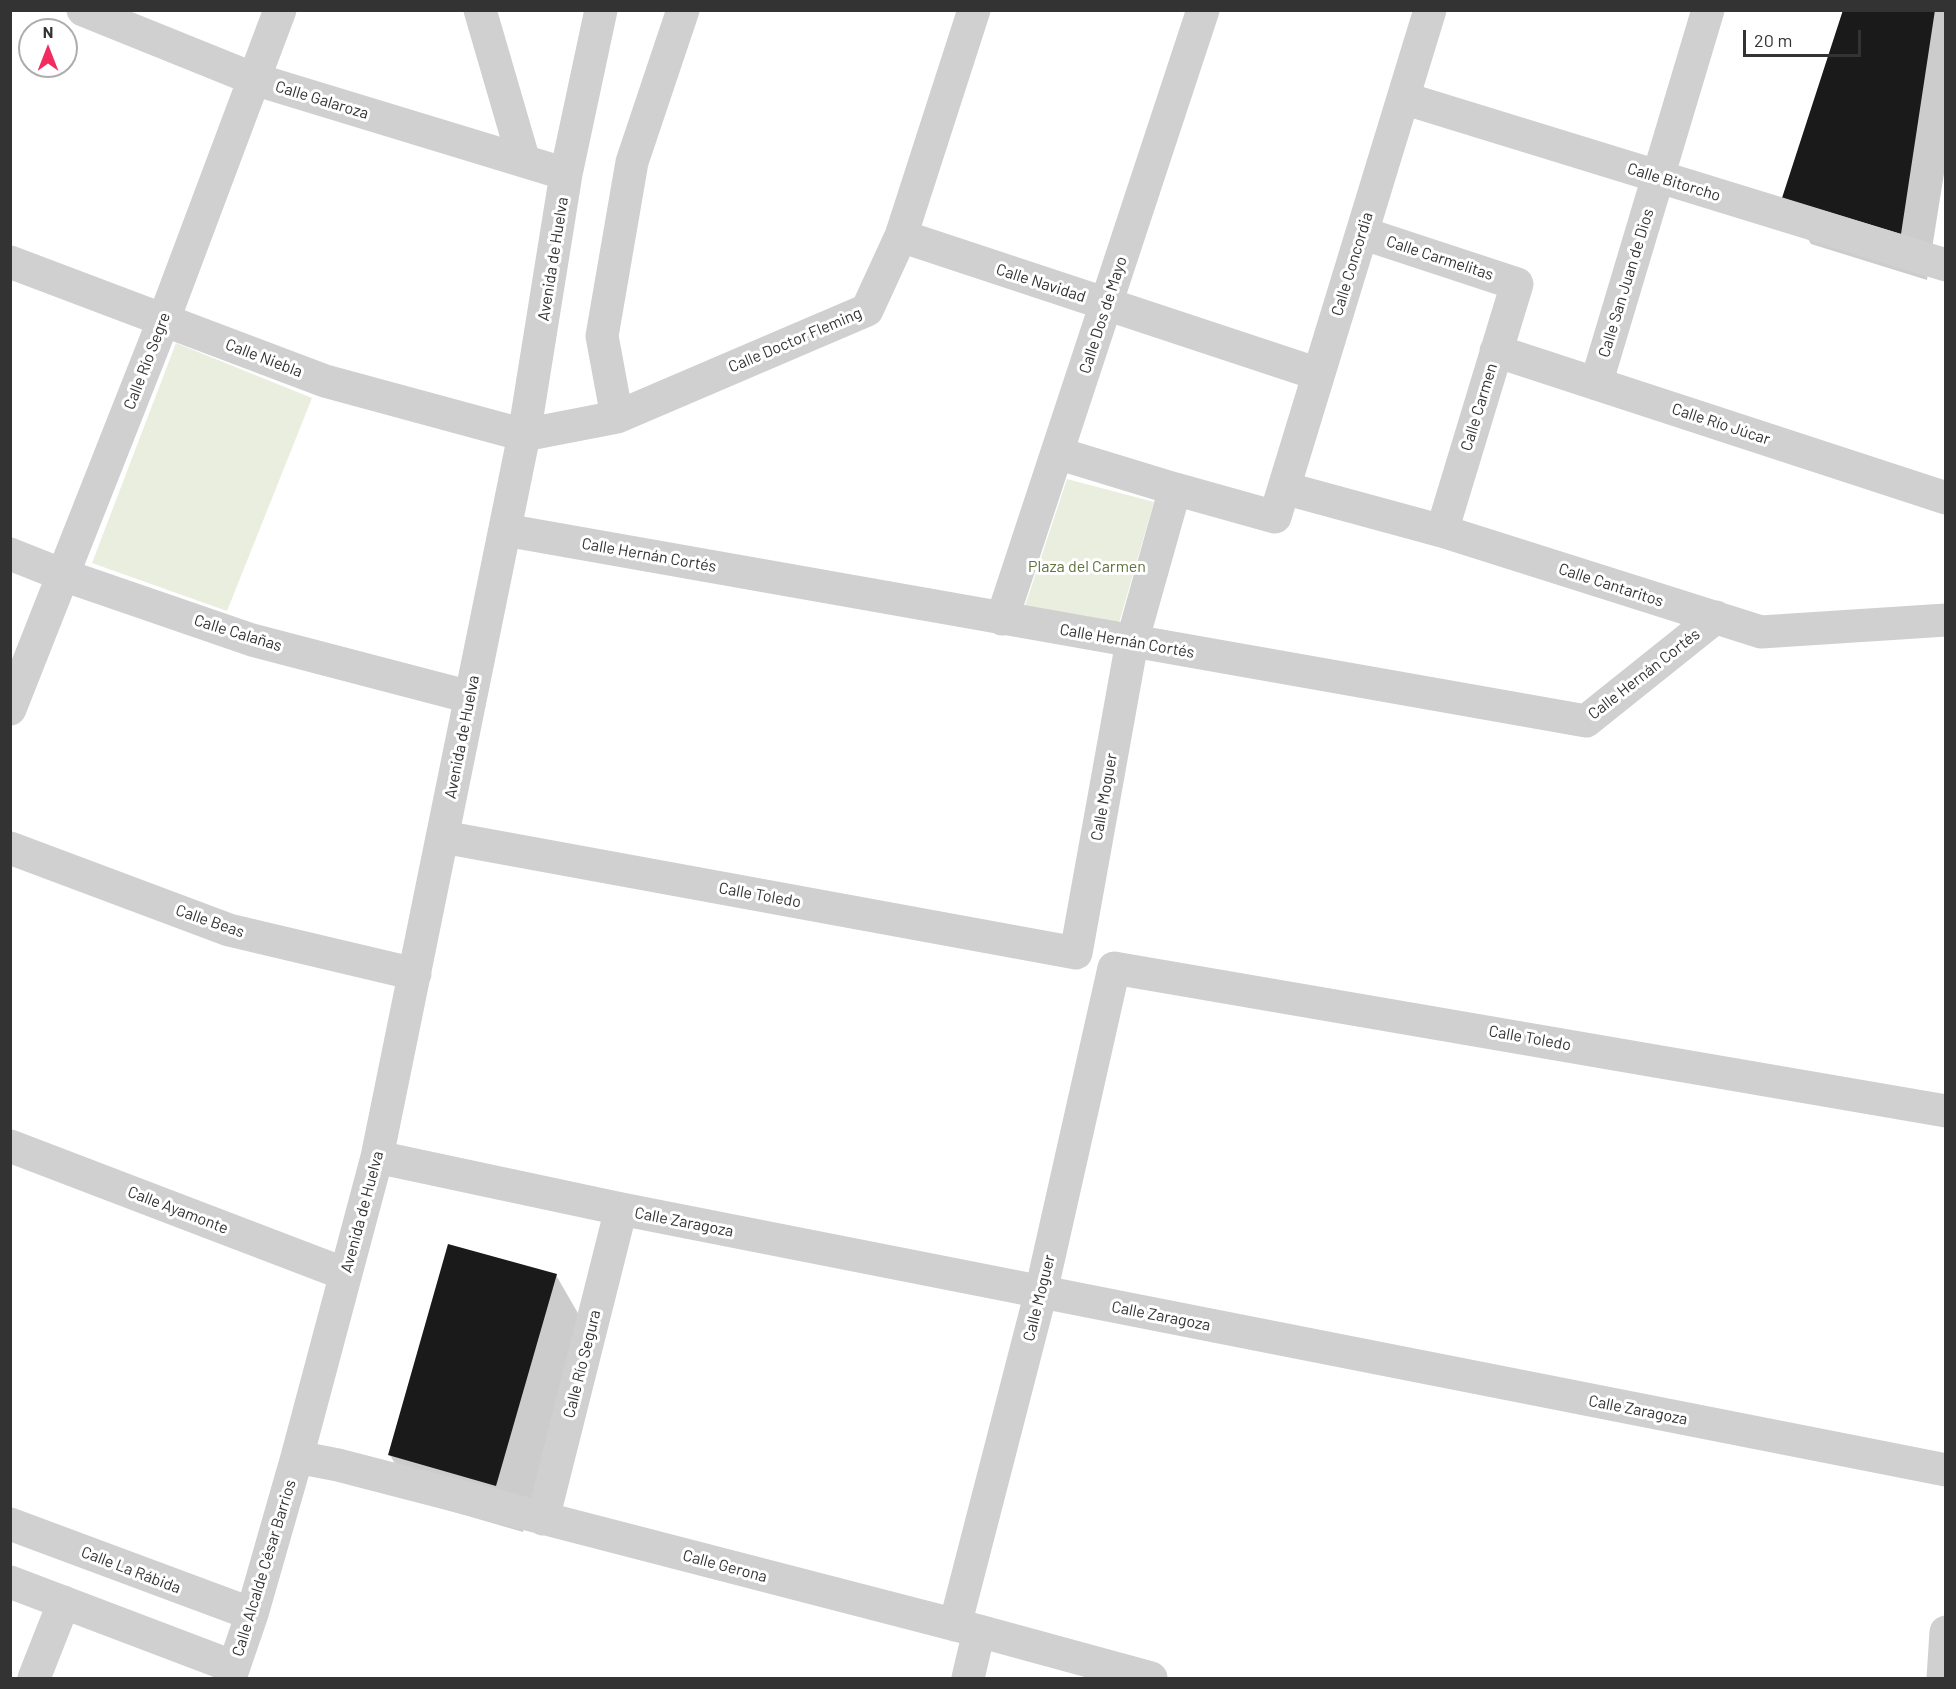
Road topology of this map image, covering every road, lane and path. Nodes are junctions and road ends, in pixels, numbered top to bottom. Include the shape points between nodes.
1 (83, 10) edge
2 (280, 10) edge
3 (480, 10) edge
4 (601, 10) edge
5 (683, 10) edge
6 (974, 10) edge
7 (1203, 10) edge
8 (1430, 10) edge
9 (1708, 10) edge
10 (254, 80) junction
11 (1403, 98) junction
12 (524, 161) junction
13 (566, 174) junction
14 (1658, 177) junction
15 (1362, 233) junction
16 (901, 236) junction
17 (10, 262) edge
18 (1946, 265) edge
19 (1517, 284) joint
20 (1106, 305) junction
21 (164, 319) junction
22 (1496, 351) junction
23 (1318, 374) junction
24 (1596, 384) junction
25 (617, 417) junction
26 (524, 435) junction
27 (1057, 453) junction
28 (1175, 489) junction
29 (1946, 498) edge
30 (1279, 502) junction
31 (505, 530) junction
32 (1442, 531) junction
33 (10, 554) edge
34 (63, 575) junction
35 (1716, 617) junction
36 (1002, 619) junction
37 (1946, 620) edge
38 (1132, 642) junction
39 (470, 697) junction
40 (10, 709) edge
41 (443, 837) junction
42 (10, 848) edge
43 (1076, 953) joint
44 (1114, 968) joint
45 (415, 974) junction
46 (1946, 1111) edge
47 (10, 1146) edge
48 (377, 1157) junction
49 (621, 1209) junction
50 (345, 1274) junction
51 (1041, 1292) junction
52 (297, 1457) junction
53 (1946, 1470) edge
54 (543, 1519) junction
55 (10, 1524) edge
56 (10, 1582) edge
57 (64, 1602) junction
58 (252, 1614) junction
59 (967, 1628) junction
60 (1946, 1632) edge
61 (232, 1673) edge
62 (34, 1678) edge
63 (968, 1678) edge
64 (1151, 1678) edge
65 (1942, 1678) edge

1 - 10 street, Calle Galaroza
2 - 10 street, Calle Río Segre
3 - 12 street
4 - 13 street, Avenida de Huelva
5 - 25 street via 632,162 602,336
6 - 16 street, Calle Doctor Fleming
7 - 20 street, Calle Dos de Mayo
8 - 11 street, Calle Concordia
9 - 14 street, Calle San Juan de Dios
10 - 12 street, Calle Galaroza
10 - 21 street, Calle Río Segre
11 - 14 street, Calle Bitorcho
11 - 15 street, Calle Concordia
12 - 13 street, Calle Galaroza
13 - 26 street, Avenida de Huelva
14 - 18 street, Calle Bitorcho
14 - 24 street, Calle San Juan de Dios
15 - 19 street, Calle Carmelitas
15 - 23 street, Calle Concordia
16 - 20 street, Calle Navidad
16 - 25 street, Calle Doctor Fleming via 867,310
17 - 21 street, Calle Niebla
19 - 22 street, Calle Carmen
20 - 23 street, Calle Navidad
20 - 27 street, Calle Dos de Mayo
21 - 26 street, Calle Niebla via 325,381
21 - 34 street, Calle Río Segre
22 - 24 street, Calle Río Júcar
22 - 32 street, Calle Carmen
23 - 30 street, Calle Concordia
24 - 29 street, Calle Río Júcar
25 - 26 street, Calle Doctor Fleming
26 - 31 street, Avenida de Huelva
27 - 28 street
27 - 36 street, Calle Dos de Mayo
28 - 30 street
28 - 38 street
30 - 32 street, Calle Cantaritos
31 - 36 street, Calle Hernán Cortés
31 - 39 street, Avenida de Huelva
32 - 35 street, Calle Cantaritos
33 - 34 street, Calle Calañas
34 - 39 street, Calle Calañas via 252,640
34 - 40 street, Calle Río Segre
35 - 37 street, Calle Cantaritos via 1761,632
35 - 38 street, Calle Hernán Cortés via 1586,721
36 - 38 street, Calle Hernán Cortés
38 - 43 street, Calle Moguer
39 - 41 street, Avenida de Huelva
41 - 43 street, Calle Toledo
41 - 45 street, Avenida de Huelva
42 - 45 street, Calle Beas via 229,930
44 - 46 street, Calle Toledo
44 - 51 street, Calle Moguer
45 - 48 street, Avenida de Huelva
47 - 50 street, Calle Ayamonte
48 - 49 street, Calle Zaragoza
48 - 50 street, Avenida de Huelva
49 - 51 street, Calle Zaragoza
49 - 54 street, Calle Río Segura
50 - 52 street, Avenida de Huelva
51 - 53 street, Calle Zaragoza
51 - 59 street, Calle Moguer
52 - 54 street, Calle Gerona
52 - 58 street, Calle Alcalde César Barrios
54 - 59 street, Calle Gerona
55 - 58 street, Calle La Rábida
56 - 57 street
57 - 61 street
57 - 62 street
58 - 61 street, Calle Alcalde César Barrios
59 - 63 street, Calle Moguer
59 - 64 street, Calle Gerona
60 - 65 street

